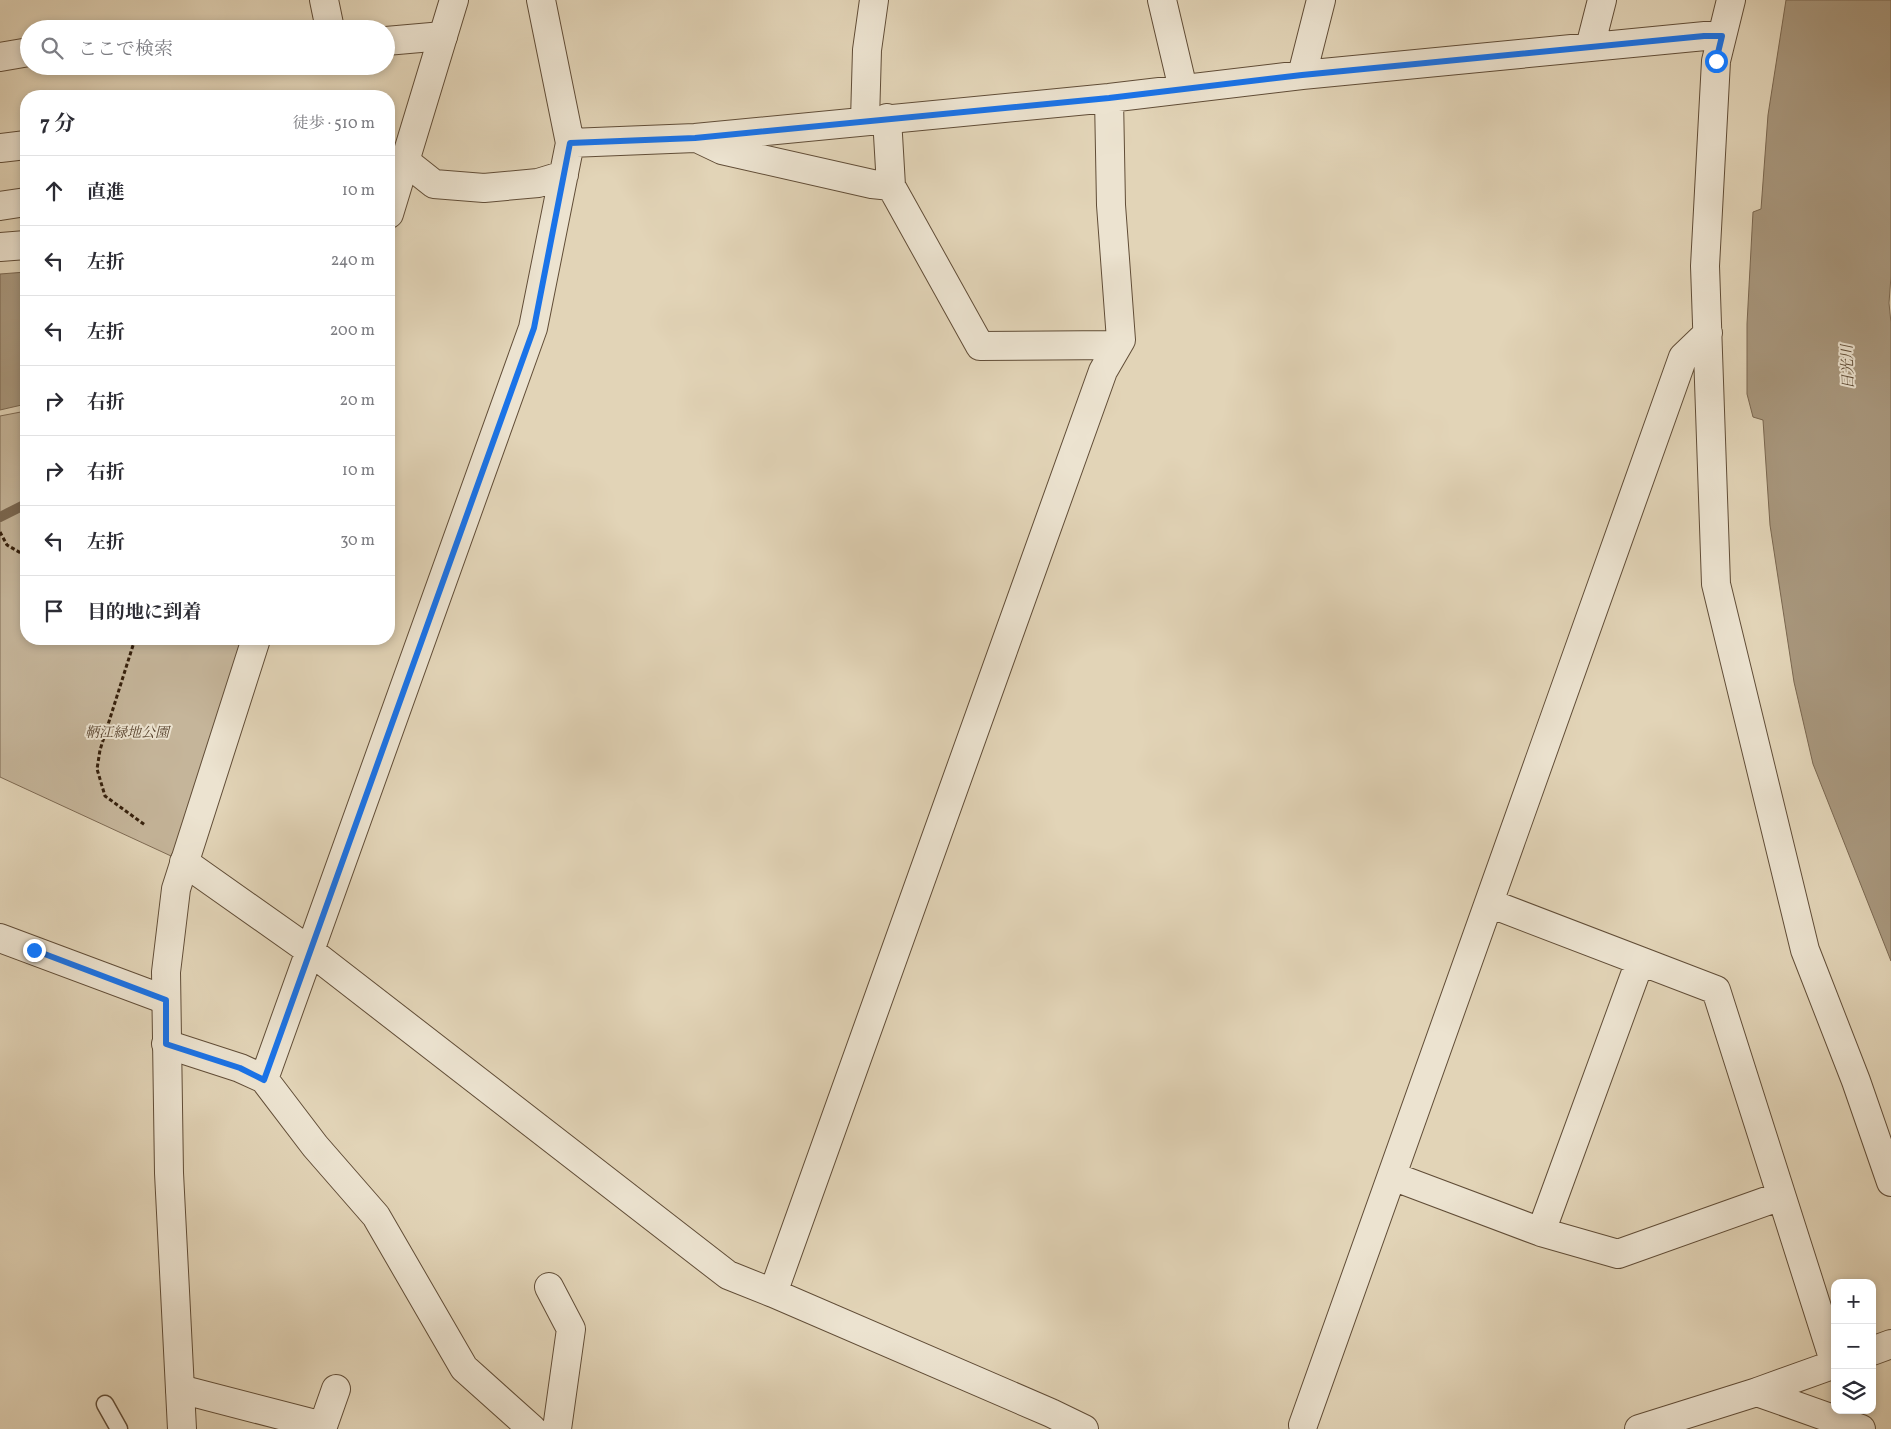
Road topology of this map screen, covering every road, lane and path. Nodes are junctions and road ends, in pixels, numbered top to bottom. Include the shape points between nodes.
1 (324, 0) edge
2 (454, 0) edge
3 (541, 0) edge
4 (874, 0) edge
5 (1162, 0) edge
6 (1321, 0) edge
7 (1602, 0) edge
8 (1731, 0) edge
9 (328, 20) edge
10 (443, 36) junction
11 (1722, 36) junction
12 (395, 40) edge
13 (1590, 47) junction
14 (20, 54) edge
15 (0, 57) edge
16 (1302, 75) junction
17 (1184, 89) junction
18 (1109, 98) junction
19 (876, 119) junction
20 (695, 138) junction
21 (570, 143) junction
22 (20, 146) edge
23 (0, 148) edge
24 (405, 161) junction
25 (564, 175) junction
26 (891, 186) junction
27 (395, 192) edge
28 (20, 203) edge
29 (0, 206) edge
30 (20, 246) edge
31 (0, 247) edge
32 (1708, 333) junction
33 (1117, 345) junction
34 (0, 532) edge
35 (20, 553) edge
36 (133, 645) edge
37 (254, 645) edge
38 (145, 824) dead end
39 (184, 862) junction
40 (1489, 903) junction
41 (0, 938) edge
42 (310, 951) junction
43 (1640, 961) junction
44 (166, 1000) junction
45 (166, 1044) junction
46 (264, 1080) junction
47 (1392, 1176) junction
48 (1891, 1182) edge
49 (1781, 1196) junction
50 (1541, 1232) junction
51 (549, 1287) dead end
52 (773, 1293) junction
53 (1891, 1344) edge
54 (1876, 1350) edge
55 (1831, 1352) edge
56 (1831, 1365) edge
57 (180, 1389) junction
58 (336, 1389) dead end
59 (1757, 1392) junction
60 (105, 1404) dead end
61 (1048, 1421) edge
62 (1308, 1428) edge
63 (119, 1429) edge
64 (182, 1429) edge
65 (532, 1429) edge
66 (557, 1429) edge
67 (1084, 1429) edge
68 (1639, 1429) edge
69 (1861, 1429) edge

1 - 9 street
2 - 10 street
3 - 21 street
4 - 19 street via 868,50
5 - 17 street
6 - 16 street
7 - 13 street
8 - 11 street
10 - 12 street
10 - 24 street
11 - 13 street
11 - 32 street via 1716,61 1705,266
13 - 16 street
14 - 15 street
16 - 17 street
17 - 18 street
18 - 19 street
18 - 33 street via 1111,205 1120,340
19 - 20 street
19 - 26 street
20 - 21 street
20 - 26 street via 722,150
21 - 25 street
22 - 23 street
24 - 25 street via 434,184 484,188 538,183
24 - 27 street
25 - 42 street via 534,328
26 - 33 street via 980,346
28 - 29 street
30 - 31 street
32 - 40 street via 1682,357
32 - 48 street via 1716,584 1805,950 1856,1080
33 - 52 street via 1102,370
34 - 35 path via 7,546
36 - 38 path via 97,769 105,796
37 - 39 street
39 - 42 street
39 - 44 street via 176,890 166,972
40 - 43 street
40 - 47 street
41 - 44 street
42 - 46 street
42 - 52 street via 728,1275
43 - 49 street via 1716,990
43 - 50 street
44 - 45 street
45 - 46 street via 240,1068
45 - 57 street
46 - 65 street via 315,1146 376,1216 464,1368
47 - 50 street
47 - 62 street
49 - 50 street via 1618,1254
49 - 55 street
51 - 66 street via 571,1329
52 - 61 street
53 - 54 street
56 - 59 street
57 - 58 street via 323,1426
57 - 64 street
59 - 68 street
59 - 69 street
60 - 63 lane
61 - 67 street

